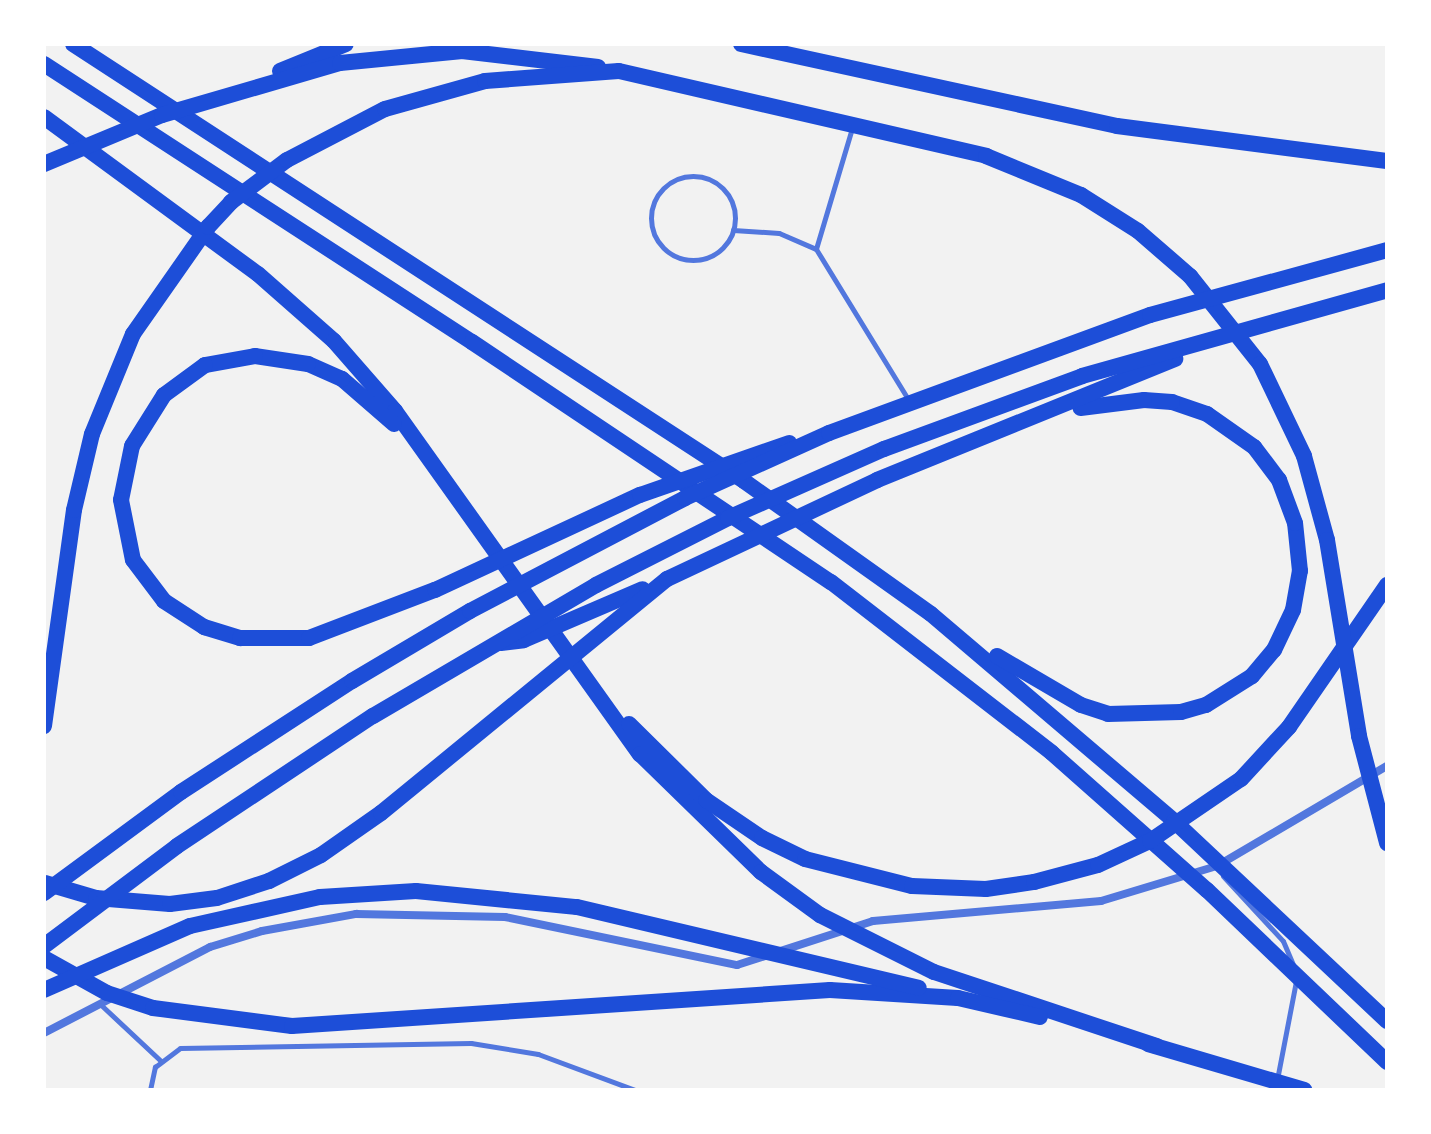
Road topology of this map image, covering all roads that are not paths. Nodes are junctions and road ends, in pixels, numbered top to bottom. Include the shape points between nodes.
1 (73, 44) edge
2 (346, 44) edge
3 (741, 44) edge
4 (44, 64) edge
5 (619, 71) junction
6 (229, 93) junction
7 (44, 117) edge
8 (854, 123) junction
9 (1387, 161) edge
10 (44, 164) edge
11 (733, 230) junction
12 (816, 249) junction
13 (1387, 250) edge
14 (1387, 290) edge
15 (1208, 343) junction
16 (911, 403) junction
17 (1043, 416) junction
18 (829, 433) junction
19 (425, 456) junction
20 (667, 579) junction
21 (1387, 585) edge
22 (931, 614) junction
23 (491, 644) junction
24 (579, 670) junction
25 (44, 726) edge
26 (1387, 766) edge
27 (1387, 843) edge
28 (1217, 866) junction
29 (44, 883) edge
30 (44, 893) edge
31 (44, 946) edge
32 (44, 958) edge
33 (44, 990) edge
34 (958, 998) junction
35 (98, 1002) junction
36 (1387, 1021) edge
37 (44, 1033) edge
38 (1157, 1046) junction
39 (161, 1061) junction
40 (1387, 1062) edge
41 (150, 1090) edge
42 (635, 1090) edge
43 (1275, 1090) edge
44 (1304, 1090) edge

1 - 22 highway via 744,481
2 - 6 highway
3 - 9 highway via 1117,126
4 - 40 highway via 831,582 1063,763 1207,890
5 - 6 highway via 462,51 340,63
5 - 8 highway
5 - 25 highway via 485,81 385,109 287,160 231,202 208,227 133,334 92,434 74,510
6 - 10 highway
7 - 19 highway via 293,304 372,383
8 - 12 lane
8 - 27 highway via 986,156 1062,185 1138,231 1190,276 1238,331 1289,417 1318,503 1359,736
11 - 11 lane via 730,197 709,179 681,178 665,187 655,202 652,221 657,238 678,257 714,254
11 - 12 lane via 779,233
12 - 16 lane
13 - 16 highway via 1279,275 1150,315
14 - 15 highway
15 - 17 highway
15 - 23 highway via 1082,376 884,449 728,518
16 - 18 highway
17 - 20 highway via 877,480
17 - 22 highway via 1144,400 1194,408 1241,435 1268,462 1295,523 1299,589 1274,650 1230,692 1181,712 1128,717 1081,705
18 - 19 highway via 756,451 640,495 333,631 264,641 217,632 190,620 141,574 128,546 121,500 125,469 143,423 164,395 190,374 237,357 308,364 361,394
18 - 30 highway via 685,498 457,619 246,747
19 - 24 highway
20 - 23 highway via 524,640
20 - 29 highway via 359,829 269,881 217,898 130,903
21 - 24 highway via 1314,692 1254,766 1221,795 1150,841 1098,865 1034,882 963,889 896,883 805,859 738,823 676,775
22 - 36 highway via 1174,821
23 - 31 highway via 201,830
24 - 38 highway via 676,794 761,872 820,915 934,972
26 - 28 street
28 - 35 street via 1101,901 873,921 737,965 505,917 356,914 234,939 174,962
28 - 43 lane via 1293,959 1296,982
32 - 34 highway via 107,993 153,1008 292,1026 756,991
33 - 34 highway via 190,926 353,894 502,896 676,930
34 - 38 highway
35 - 37 street
35 - 39 lane
38 - 44 highway
39 - 41 lane via 152,1072
39 - 42 lane via 180,1048 471,1043 538,1054

